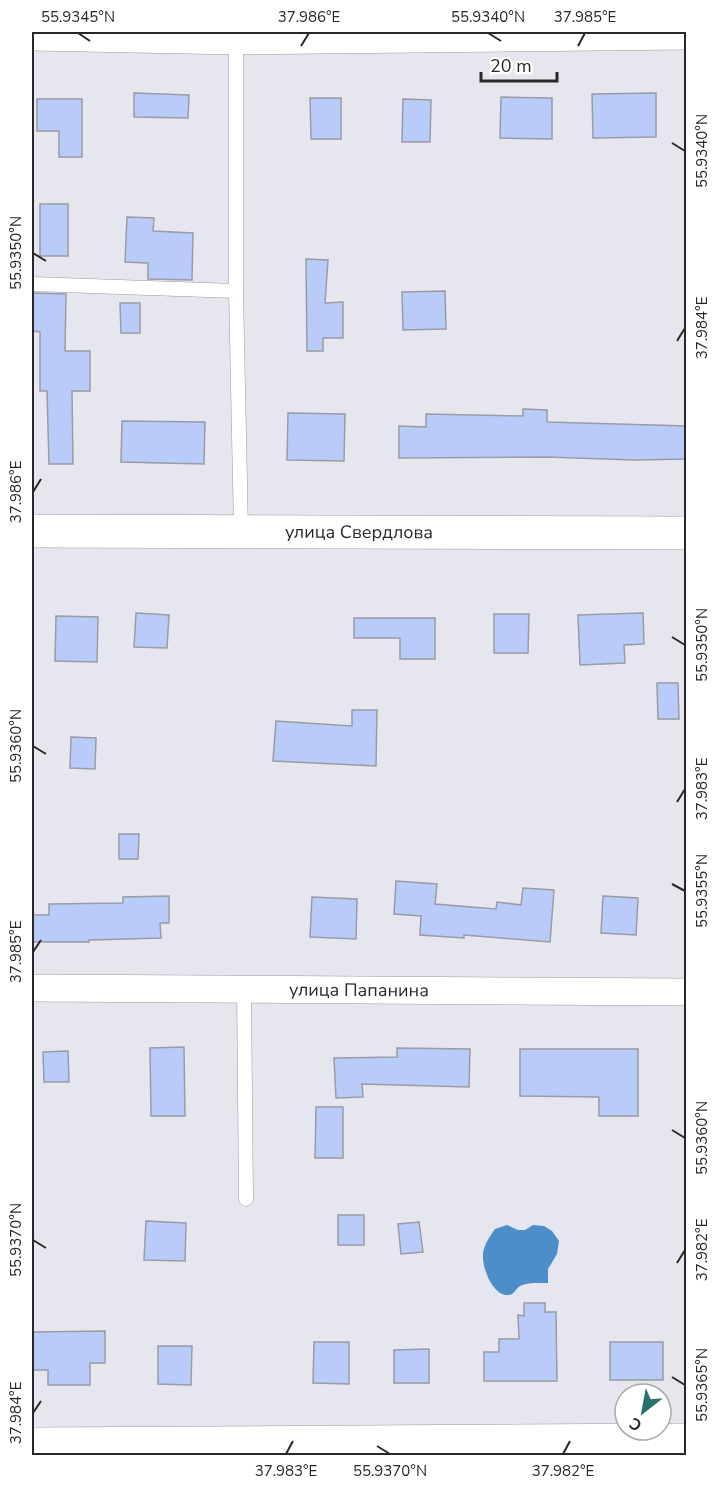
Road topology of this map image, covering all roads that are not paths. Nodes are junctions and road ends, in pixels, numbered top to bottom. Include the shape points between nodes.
1 (236, 36) edge
2 (687, 36) edge
3 (32, 38) edge
4 (32, 284) edge
5 (236, 291) junction
6 (241, 530) junction
7 (32, 531) edge
8 (687, 533) edge
9 (32, 988) edge
10 (244, 989) junction
11 (687, 992) edge
12 (246, 1199) dead end
13 (687, 1440) edge
14 (32, 1444) edge

1 - 2 street
1 - 3 street
1 - 5 lane
4 - 5 lane
5 - 6 lane
6 - 7 street, улица Свердлова
6 - 8 street, улица Свердлова
9 - 10 street, улица Папанина
10 - 11 street, улица Папанина
10 - 12 lane
13 - 14 street

